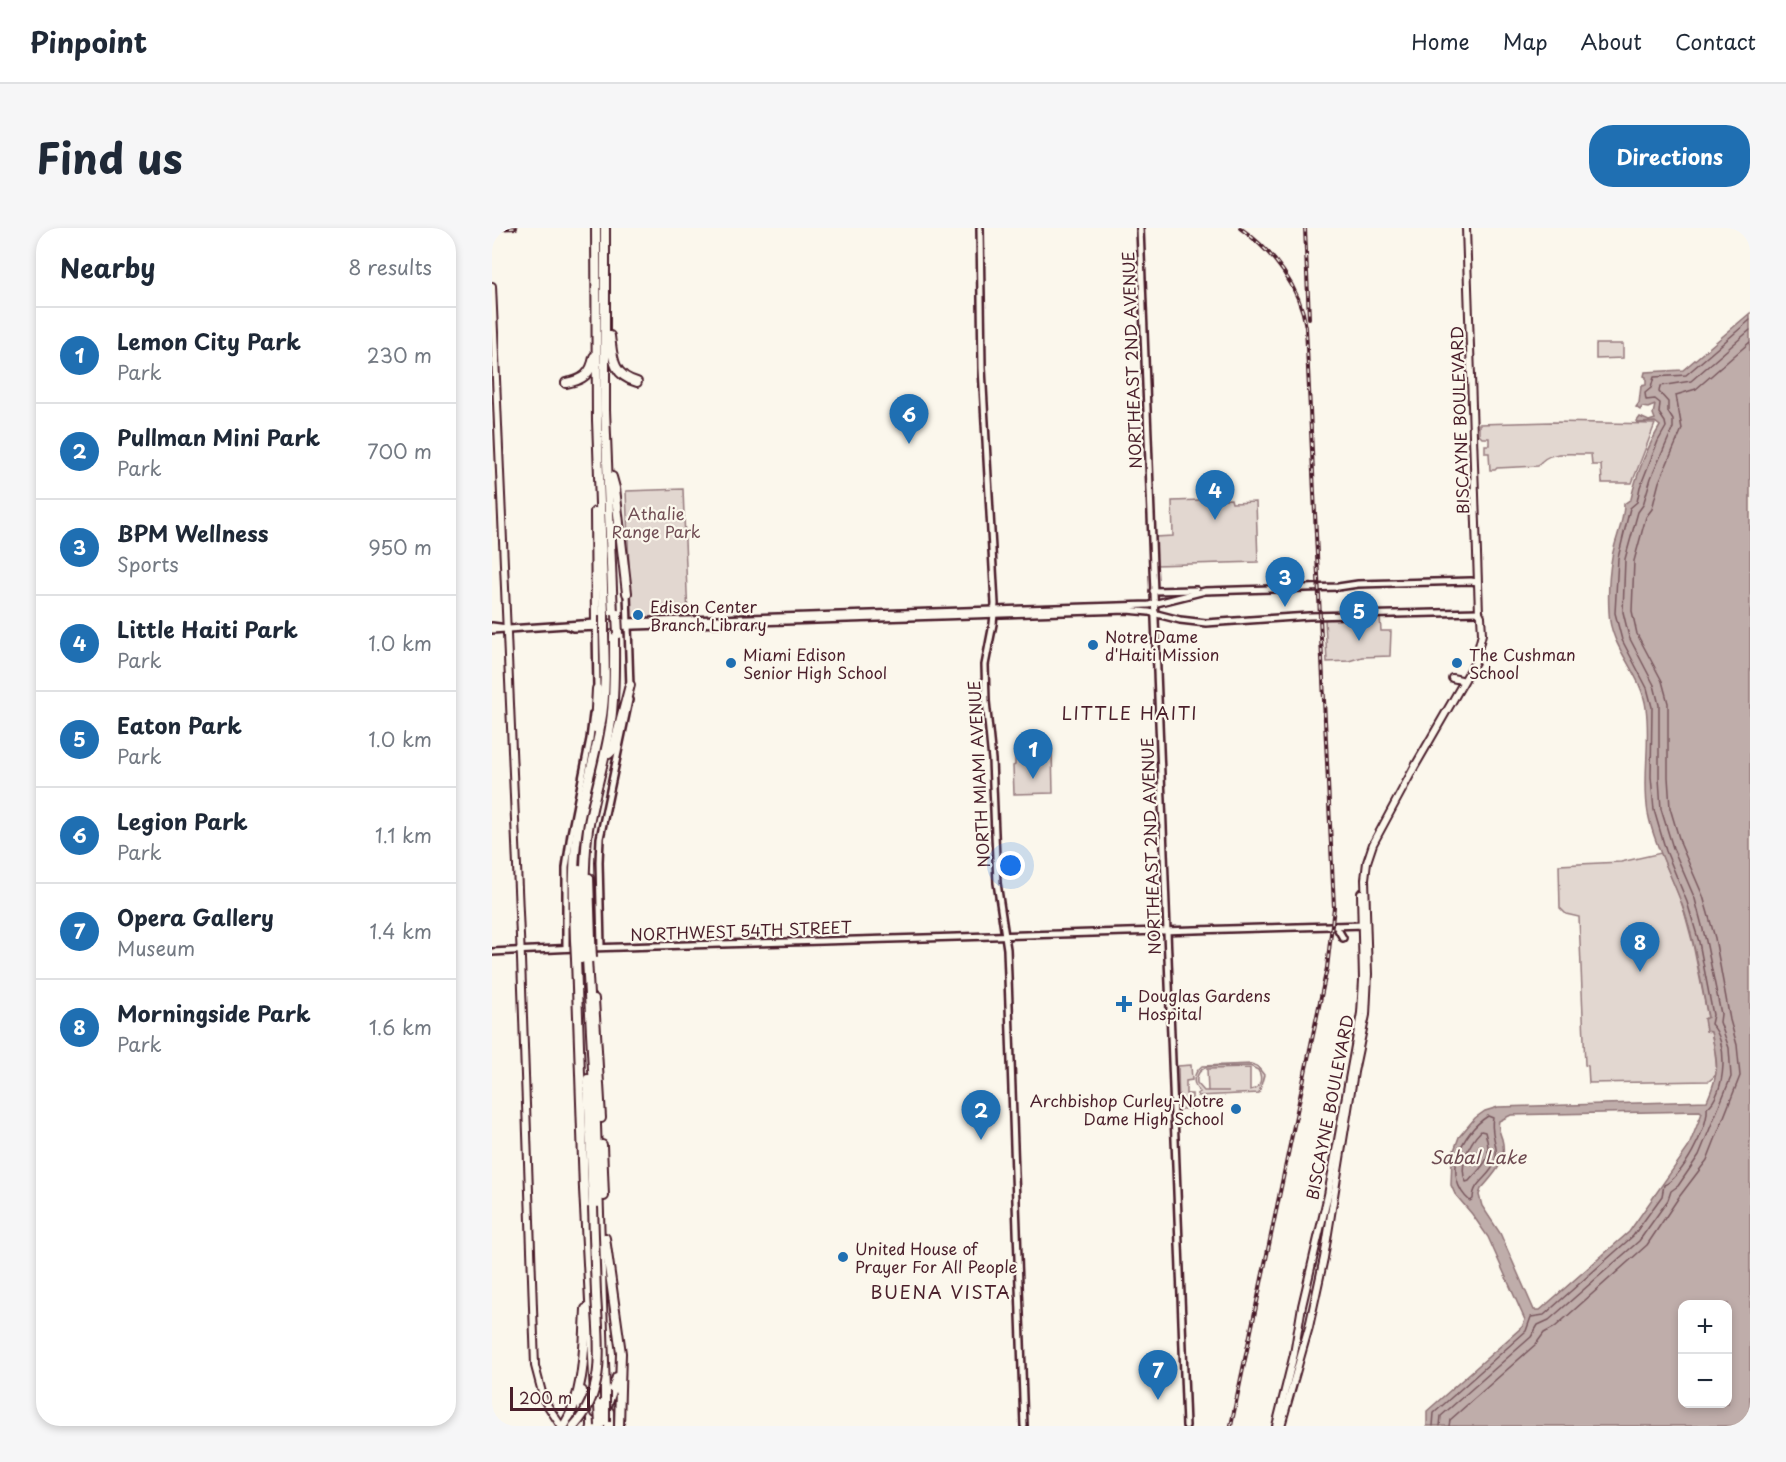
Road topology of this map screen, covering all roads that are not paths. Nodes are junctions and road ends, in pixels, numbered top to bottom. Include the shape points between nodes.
1 (598, 228) edge
2 (605, 228) edge
3 (609, 228) edge
4 (981, 228) edge
5 (1140, 228) edge
6 (1466, 228) edge
7 (492, 286) edge
8 (604, 311) junction
9 (597, 326) junction
10 (610, 336) junction
11 (637, 382) dead end
12 (566, 383) dead end
13 (612, 477) junction
14 (599, 487) junction
15 (1477, 582) junction
16 (1153, 591) junction
17 (1205, 591) junction
18 (627, 593) joint
19 (1153, 604) junction
20 (1127, 610) junction
21 (994, 612) junction
22 (1479, 612) junction
23 (1153, 613) junction
24 (610, 615) junction
25 (628, 624) junction
26 (596, 625) junction
27 (492, 628) edge
28 (507, 628) junction
29 (608, 635) junction
30 (629, 641) junction
31 (1452, 678) dead end
32 (1461, 680) junction
33 (630, 685) junction
34 (597, 689) junction
35 (1456, 693) junction
36 (595, 753) junction
37 (609, 754) junction
38 (1365, 925) junction
39 (1336, 926) junction
40 (1167, 931) junction
41 (1006, 936) junction
42 (1343, 938) dead end
43 (583, 940) junction
44 (601, 947) junction
45 (566, 948) junction
46 (520, 950) junction
47 (492, 952) edge
48 (584, 959) junction
49 (584, 978) junction
50 (585, 997) junction
51 (591, 1040) junction
52 (1330, 1182) junction
53 (1334, 1190) junction
54 (594, 1207) junction
55 (1317, 1238) junction
56 (1327, 1240) junction
57 (605, 1265) junction
58 (591, 1283) junction
59 (606, 1283) junction
60 (589, 1293) junction
61 (1302, 1306) junction
62 (1313, 1310) junction
63 (618, 1334) junction
64 (584, 1348) junction
65 (597, 1408) junction
66 (561, 1425) edge
67 (603, 1425) edge
68 (1277, 1425) edge
69 (574, 1426) edge
70 (580, 1426) edge
71 (620, 1426) edge
72 (1024, 1426) edge
73 (1186, 1426) edge

1 - 8 highway
2 - 8 highway
3 - 8 highway
4 - 21 main road, NORTH MIAMI AVENUE via 981,332
5 - 16 main road, NORTHEAST 2ND AVENUE
6 - 15 main road, BISCAYNE BOULEVARD
7 - 28 main road
8 - 9 highway
8 - 10 highway
8 - 24 highway
9 - 12 highway via 590,371 580,380
9 - 14 highway
10 - 11 highway via 618,371
10 - 13 highway
13 - 18 highway
13 - 24 highway
14 - 24 highway
14 - 26 highway via 595,507
15 - 17 main road
15 - 22 main road, BISCAYNE BOULEVARD
16 - 17 main road
16 - 19 main road, NORTHEAST 2ND AVENUE
17 - 19 main road
18 - 25 main road
19 - 20 main road
19 - 21 main road
19 - 23 main road, NORTHEAST 2ND AVENUE
20 - 21 main road
20 - 23 main road
21 - 25 main road
21 - 41 main road, NORTH MIAMI AVENUE via 985,665 986,701 997,883
22 - 23 main road via 1206,623
22 - 32 main road, BISCAYNE BOULEVARD via 1476,647
22 - 35 main road, BISCAYNE BOULEVARD via 1479,651
23 - 40 main road, NORTHEAST 2ND AVENUE
24 - 29 highway, bridge
24 - 29 highway, bridge
25 - 26 main road
25 - 30 main road
26 - 28 main road
26 - 29 main road
27 - 28 main road
28 - 46 main road
29 - 30 main road via 599,633 620,631
29 - 34 main road
29 - 36 highway via 604,700
29 - 37 highway via 616,710
29 - 43 highway via 614,686 590,820
30 - 33 main road
31 - 32 main road
32 - 35 main road, BISCAYNE BOULEVARD
33 - 37 highway
33 - 44 main road via 600,838
34 - 36 highway
34 - 45 main road via 566,868
35 - 38 main road, BISCAYNE BOULEVARD via 1365,854 1361,879
36 - 43 highway via 580,815 573,884
37 - 43 highway via 591,842
38 - 39 main road, NORTHWEST 54TH STREET
38 - 52 main road, BISCAYNE BOULEVARD via 1362,1008
38 - 53 main road, BISCAYNE BOULEVARD via 1366,1015
39 - 40 main road, NORTHWEST 54TH STREET
39 - 42 main road
40 - 41 main road, NORTHWEST 54TH STREET
40 - 73 main road, NORTHEAST 2ND AVENUE
41 - 44 main road, NORTHWEST 54TH STREET
41 - 72 main road, NORTH MIAMI AVENUE
43 - 48 highway, bridge
43 - 48 highway, bridge
44 - 45 main road, NORTHWEST 54TH STREET
45 - 46 main road, NORTHWEST 54TH STREET
46 - 47 main road, NORTHWEST 54TH STREET
46 - 66 main road via 535,1366 544,1400
48 - 49 highway
48 - 49 highway
49 - 50 highway
49 - 50 highway
50 - 51 highway
50 - 54 highway
50 - 57 highway
50 - 58 highway
51 - 54 highway
51 - 57 highway
52 - 53 main road
52 - 55 main road, BISCAYNE BOULEVARD
53 - 56 main road, BISCAYNE BOULEVARD
54 - 69 highway, bridge via 599,1364 593,1396
54 - 70 highway, bridge via 602,1320 601,1373 595,1397
55 - 56 main road
55 - 61 main road, BISCAYNE BOULEVARD
56 - 62 main road, BISCAYNE BOULEVARD
57 - 59 highway
58 - 60 highway
58 - 65 highway
59 - 63 highway
59 - 67 highway, bridge via 607,1391
60 - 64 highway
60 - 65 highway
61 - 62 main road
61 - 68 main road, BISCAYNE BOULEVARD
62 - 68 main road, BISCAYNE BOULEVARD
63 - 67 highway via 615,1387
63 - 71 highway
64 - 66 highway via 577,1398
64 - 70 highway
65 - 67 highway, bridge

